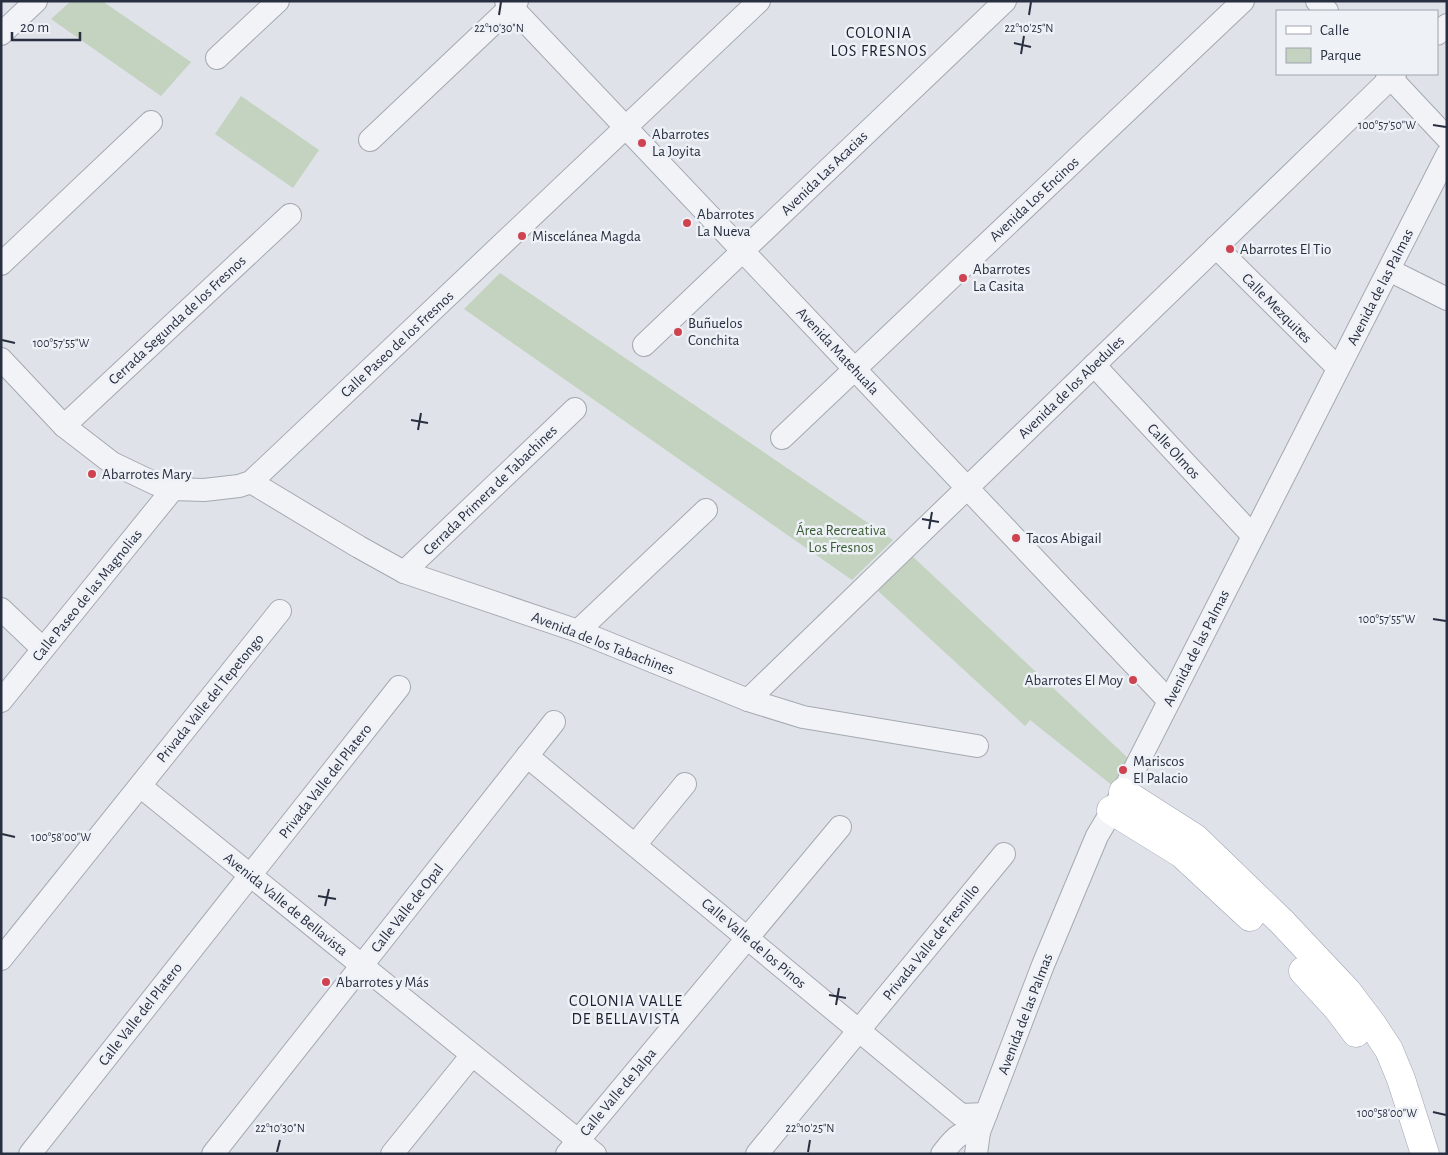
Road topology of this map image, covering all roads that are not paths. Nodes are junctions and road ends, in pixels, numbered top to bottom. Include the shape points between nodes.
1 (36, 1) edge
2 (278, 1) edge
3 (759, 1) edge
4 (1005, 1) edge
5 (1243, 1) edge
6 (1317, 1) edge
7 (511, 3) edge
8 (1326, 10) edge
9 (3, 29) edge
10 (218, 58) dead end
11 (1391, 75) edge
12 (151, 122) dead end
13 (626, 127) junction
14 (1447, 138) edge
15 (370, 140) dead end
16 (1447, 155) edge
17 (290, 215) dead end
18 (1216, 248) junction
19 (742, 250) junction
20 (1, 264) edge
21 (1389, 270) junction
22 (1447, 299) edge
23 (644, 345) dead end
24 (1, 359) edge
25 (1094, 365) junction
26 (1338, 368) junction
27 (855, 369) junction
28 (575, 409) dead end
29 (64, 426) junction
30 (782, 438) dead end
31 (251, 482) junction
32 (967, 488) junction
33 (173, 489) junction
34 (706, 510) dead end
35 (1253, 536) junction
36 (404, 572) junction
37 (1, 609) edge
38 (280, 611) dead end
39 (578, 631) junction
40 (43, 649) junction
41 (399, 687) dead end
42 (748, 700) junction
43 (1, 701) edge
44 (1169, 701) junction
45 (554, 722) dead end
46 (977, 746) dead end
47 (527, 756) junction
48 (685, 784) dead end
49 (140, 786) junction
50 (1117, 801) junction
51 (840, 827) dead end
52 (634, 845) junction
53 (1004, 854) dead end
54 (250, 875) junction
55 (747, 938) junction
56 (1, 959) edge
57 (361, 966) junction
58 (859, 1030) junction
59 (472, 1055) junction
60 (981, 1133) edge
61 (580, 1149) edge
62 (30, 1154) edge
63 (213, 1154) edge
64 (392, 1154) edge
65 (757, 1154) edge
66 (942, 1154) edge
67 (1408, 1154) edge
68 (1425, 1154) edge

1 - 9 street
2 - 10 street
3 - 13 street, Calle Paseo de los Fresnos
4 - 19 street, Avenida Las Acacias
5 - 27 street, Avenida Los Encinos
6 - 8 street
7 - 13 street, Avenida Matehuala
7 - 15 street
11 - 14 street
11 - 18 street, Avenida de los Abedules
12 - 20 street
13 - 19 street, Avenida Matehuala
13 - 31 street, Calle Paseo de los Fresnos
16 - 21 street, Avenida de las Palmas
17 - 29 street, Cerrada Segunda de los Fresnos
18 - 25 street, Avenida de los Abedules
18 - 26 street, Calle Mezquites
19 - 23 street, Avenida Las Acacias
19 - 27 street, Avenida Matehuala
21 - 22 street
21 - 26 street, Avenida de las Palmas
24 - 29 street
25 - 32 street, Avenida de los Abedules
25 - 35 street, Calle Olmos
26 - 35 street, Avenida de las Palmas
27 - 30 street, Avenida Los Encinos
27 - 32 street, Avenida Matehuala
28 - 36 street, Cerrada Primera de Tabachines
29 - 33 street via 112,463
31 - 33 street via 204,490
31 - 36 street, Avenida de los Tabachines
32 - 42 street, Avenida de los Abedules
32 - 44 street, Avenida Matehuala
33 - 40 street, Calle Paseo de las Magnolias
34 - 39 street
35 - 44 street, Avenida de las Palmas
36 - 39 street, Avenida de los Tabachines
37 - 40 street
38 - 49 street, Privada Valle del Tepetongo
39 - 42 street, Avenida de los Tabachines
40 - 43 street, Calle Paseo de las Magnolias
41 - 54 street, Privada Valle del Platero
42 - 46 street, Avenida de los Tabachines via 803,717
44 - 50 street, Avenida de las Palmas
45 - 47 street, Calle Valle de Opal
47 - 52 street, Calle Valle de los Pinos
47 - 57 street, Calle Valle de Opal
48 - 52 street
49 - 54 street, Avenida Valle de Bellavista
49 - 56 street, Privada Valle del Tepetongo
50 - 60 street, Avenida de las Palmas via 1097,836 1047,956
50 - 67 main road via 1182,854 1272,938 1338,1009 1375,1064
50 - 68 main road via 1195,838 1282,922 1347,991 1389,1050
51 - 55 street, Calle Valle de Jalpa
52 - 55 street, Calle Valle de los Pinos
53 - 58 street, Privada Valle de Fresnillo
54 - 57 street, Avenida Valle de Bellavista
54 - 62 street, Calle Valle del Platero
55 - 58 street, Calle Valle de los Pinos
55 - 61 street, Calle Valle de Jalpa
57 - 59 street, Avenida Valle de Bellavista
57 - 63 street, Calle Valle de Opal
58 - 60 street, Calle Valle de los Pinos
58 - 65 street, Privada Valle de Fresnillo
59 - 61 street, Avenida Valle de Bellavista
59 - 64 street
60 - 66 street via 971,1131 957,1135

